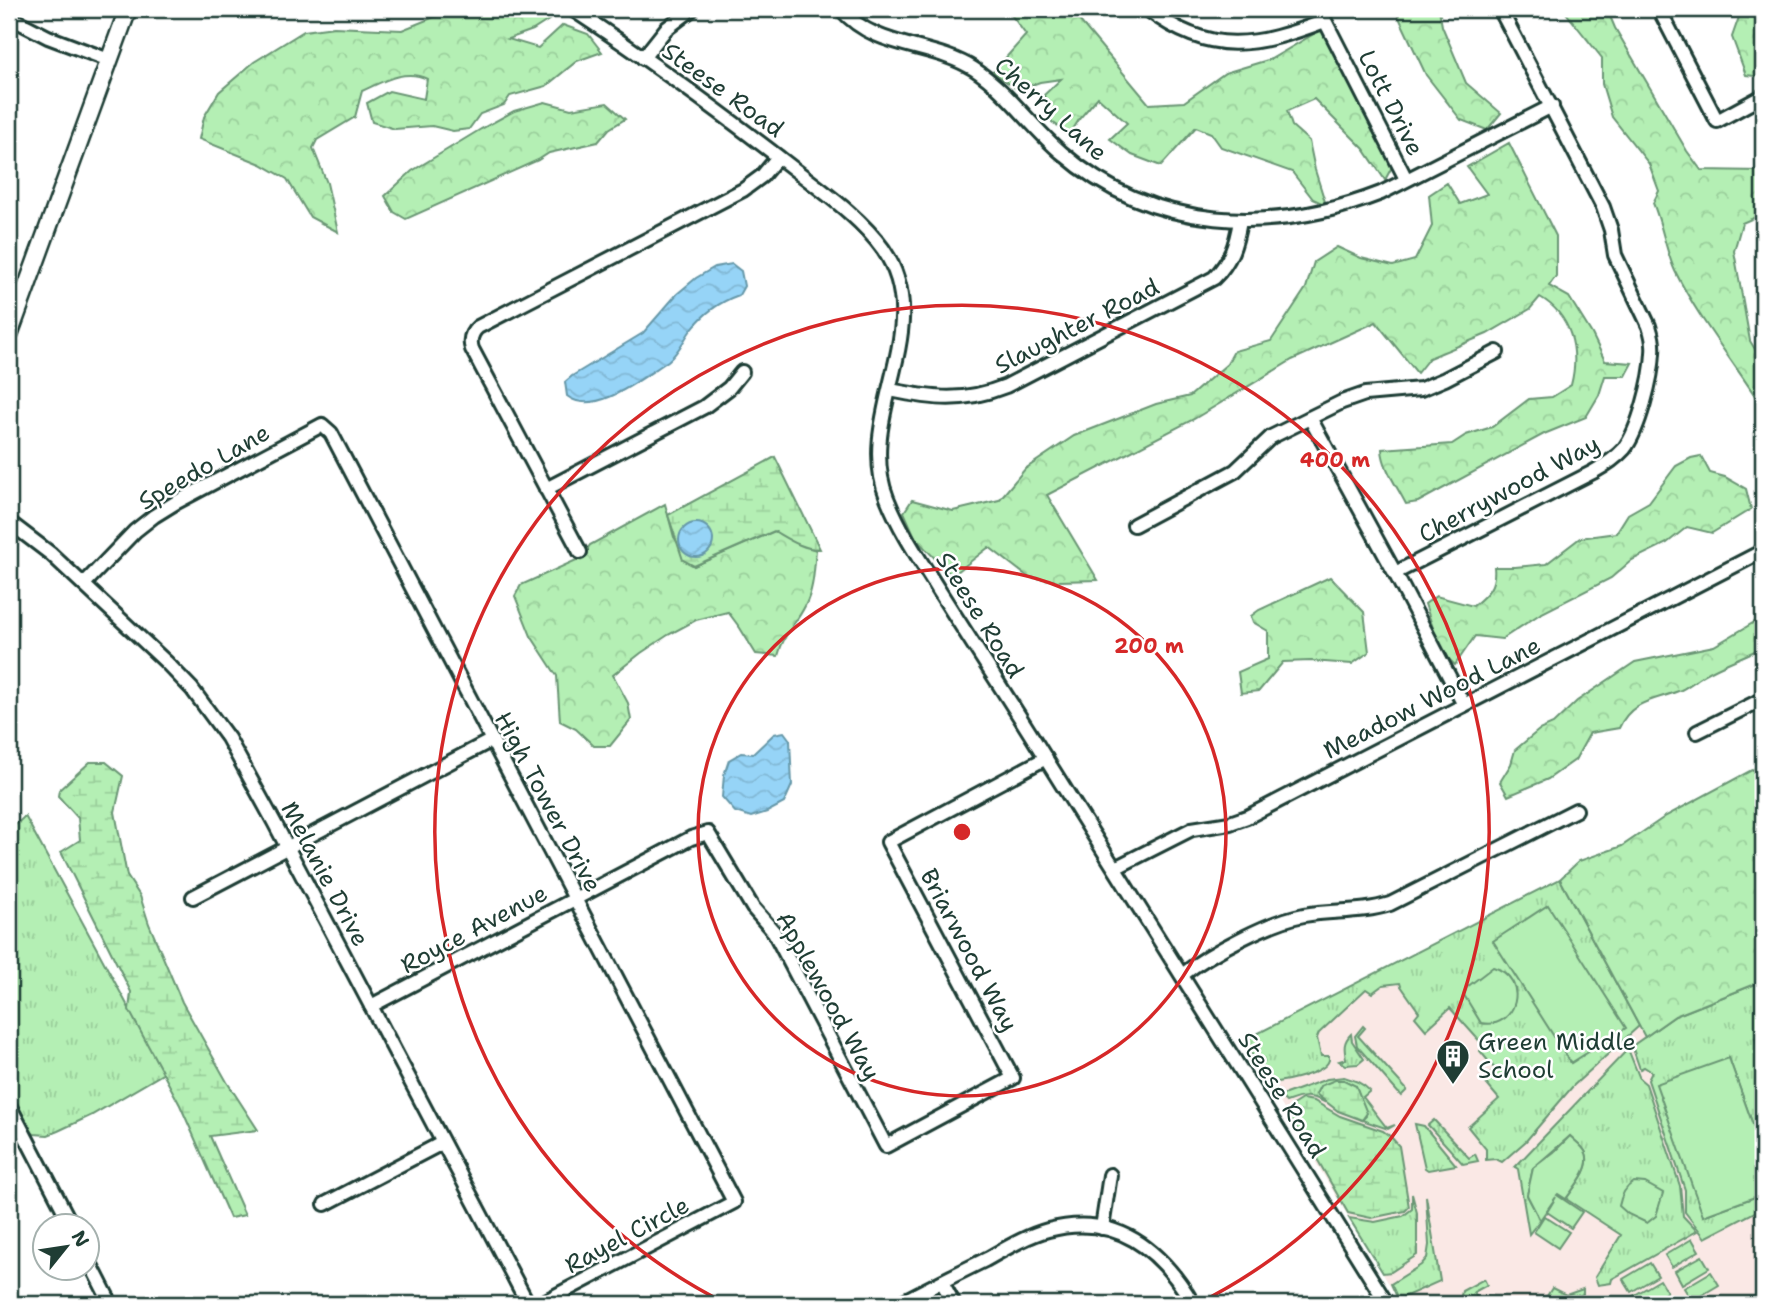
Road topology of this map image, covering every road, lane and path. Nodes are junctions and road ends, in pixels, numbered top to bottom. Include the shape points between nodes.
1 (128, 9) edge
2 (572, 9) edge
3 (692, 9) edge
4 (841, 9) edge
5 (1147, 9) edge
6 (1500, 9) edge
7 (1660, 9) edge
8 (1322, 15) edge
9 (9, 18) edge
10 (643, 58) junction
11 (109, 60) junction
12 (1763, 96) edge
13 (1552, 107) junction
14 (778, 157) junction
15 (1406, 179) junction
16 (1240, 221) junction
17 (9, 335) edge
18 (1497, 352) dead end
19 (742, 372) dead end
20 (890, 390) junction
21 (1310, 418) junction
22 (322, 425) joint
23 (546, 489) junction
24 (9, 522) edge
25 (1134, 525) dead end
26 (1763, 551) edge
27 (580, 552) dead end
28 (1395, 573) junction
29 (84, 584) junction
30 (1763, 699) edge
31 (1464, 705) junction
32 (1697, 732) dead end
33 (492, 740) junction
34 (1046, 758) junction
35 (1576, 810) dead end
36 (708, 833) joint
37 (287, 848) junction
38 (1115, 868) junction
39 (192, 897) dead end
40 (576, 899) junction
41 (1182, 975) junction
42 (371, 1006) junction
43 (1013, 1078) joint
44 (9, 1105) edge
45 (442, 1143) junction
46 (1110, 1175) dead end
47 (734, 1202) joint
48 (325, 1204) dead end
49 (65, 1212) edge
50 (1102, 1228) junction
51 (100, 1282) edge
52 (942, 1282) junction
53 (111, 1304) edge
54 (528, 1304) edge
55 (540, 1304) edge
56 (898, 1304) edge
57 (954, 1304) edge
58 (1193, 1304) edge
59 (1387, 1304) edge

1 - 11 main road
2 - 10 street, Steese Road
3 - 10 street via 666,29
4 - 16 street, Cherry Lane via 882,38 974,69 1060,152 1123,193 1177,212
5 - 8 street via 1180,30 1227,43 1267,40
6 - 13 street, Cherrywood Way
7 - 12 street via 1717,121
8 - 15 street, Lott Drive
9 - 11 street
10 - 14 street, Steese Road
11 - 17 main road
13 - 15 street, Cherry Lane
13 - 28 street, Cherrywood Way via 1603,207 1615,255 1649,326 1653,359 1636,425 1622,450 1604,466
14 - 20 street, Steese Road via 860,223 893,267 904,316
14 - 23 street via 743,190 478,327 471,336 472,349
15 - 16 street, Cherry Lane via 1329,211 1292,219
16 - 20 street, Slaughter Road via 1234,251 1214,278 1006,386 957,399
18 - 21 street via 1421,389 1365,394
19 - 23 street via 704,407
20 - 34 street, Steese Road via 878,455 887,499
21 - 25 street via 1271,438 1235,471
21 - 28 street
22 - 29 street, Speedo Lane via 154,516
22 - 33 street, High Tower Drive via 331,433
23 - 27 street
24 - 29 street, Melanie Drive
26 - 31 street, Meadow Wood Lane
28 - 31 street
29 - 37 street, Melanie Drive via 174,671 214,718
30 - 32 street
31 - 38 street, Meadow Wood Lane via 1247,817 1192,829
33 - 37 street
33 - 40 street, High Tower Drive
34 - 38 street, Steese Road
34 - 43 street, Briarwood Way via 888,842
35 - 41 street via 1391,904 1283,920
36 - 40 street, Royce Avenue
36 - 43 street, Applewood Way via 753,908 774,932 886,1146
37 - 39 street
37 - 42 street, Melanie Drive
38 - 41 street, Steese Road
40 - 42 street, Royce Avenue
40 - 47 street, High Tower Drive
41 - 59 street, Steese Road
42 - 45 street, Melanie Drive
44 - 49 street
45 - 48 street
45 - 54 street, Melanie Drive
46 - 50 street
47 - 55 street, Rayel Circle
50 - 52 street via 1080,1226 1032,1235
50 - 58 street via 1128,1236 1156,1254
51 - 53 street
52 - 56 street
52 - 57 street

